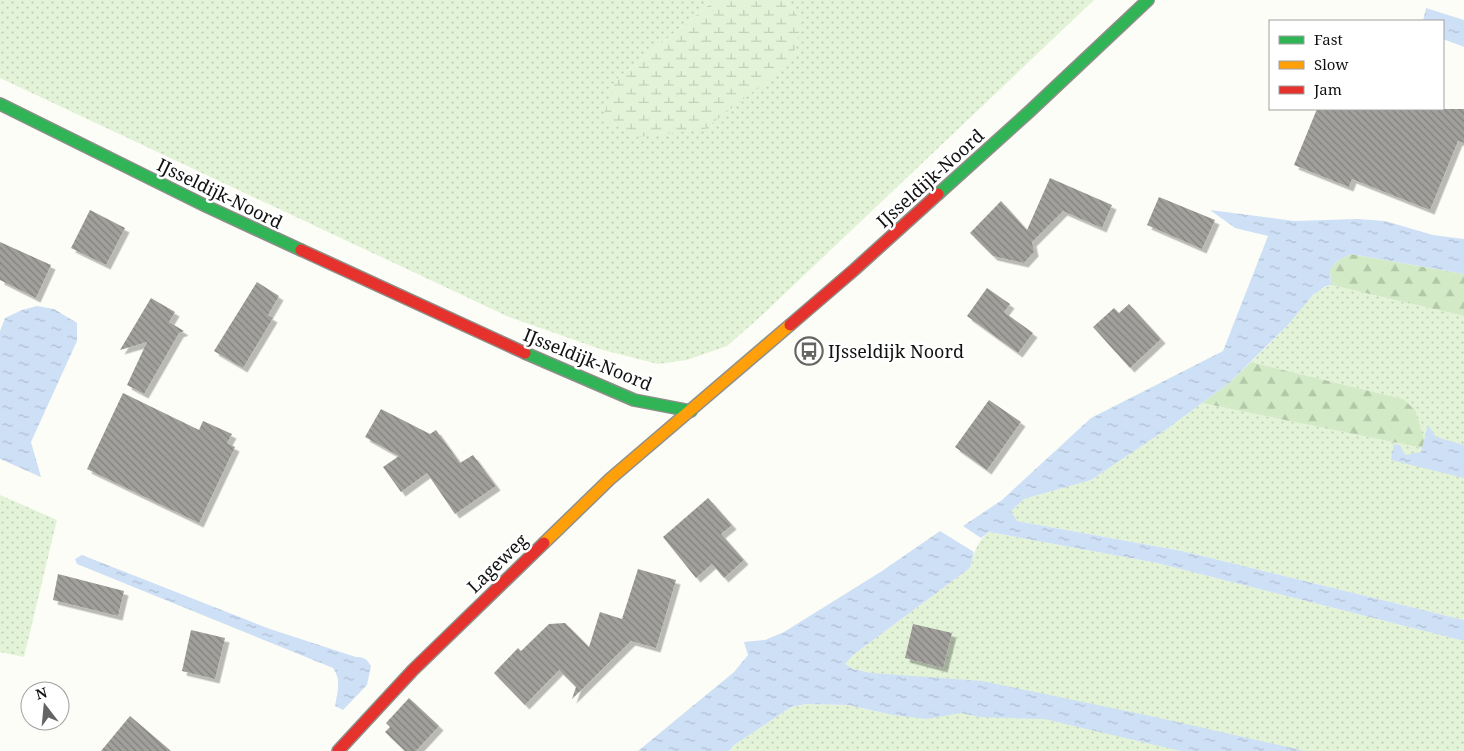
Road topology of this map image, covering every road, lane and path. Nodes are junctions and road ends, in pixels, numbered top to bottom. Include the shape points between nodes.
1 (1148, 0) edge
2 (0, 104) edge
3 (690, 411) junction
4 (338, 751) edge

1 - 3 street, IJsseldijk-Noord via 854,270
2 - 3 street, IJsseldijk-Noord via 208,208 479,333 634,400
3 - 4 street, Lageweg via 610,479 412,670

